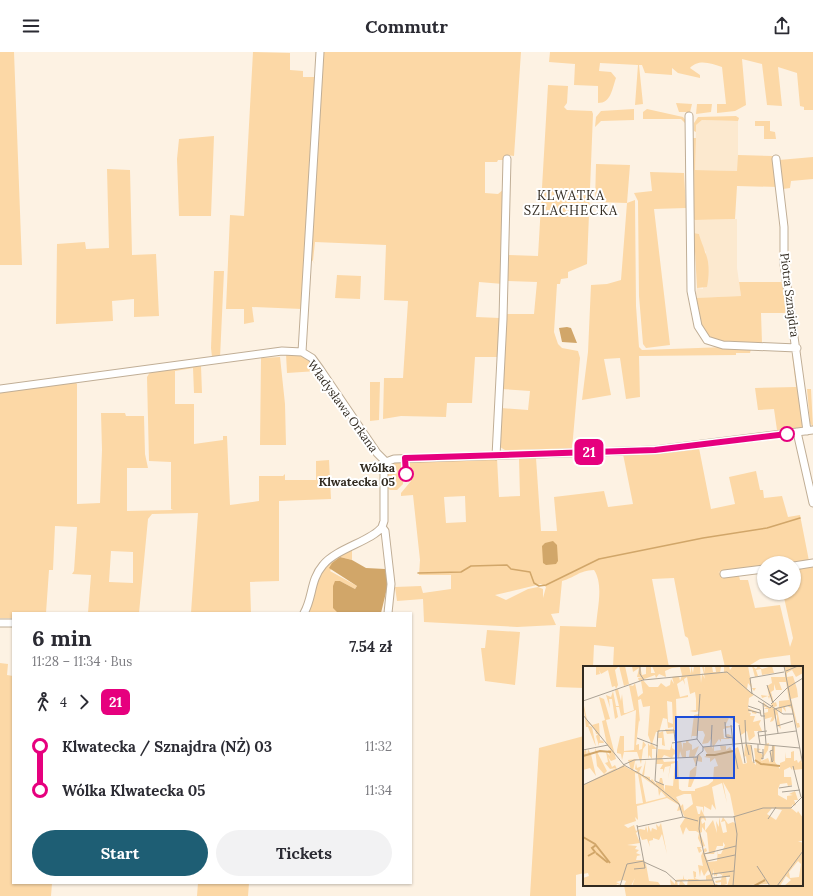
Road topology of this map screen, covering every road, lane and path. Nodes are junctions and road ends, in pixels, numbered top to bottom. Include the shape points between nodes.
1 (320, 52) edge
2 (690, 116) dead end
3 (507, 159) dead end
4 (776, 159) dead end
5 (796, 348) junction
6 (302, 352) junction
7 (0, 388) edge
8 (810, 430) edge
9 (797, 432) junction
10 (496, 456) junction
11 (386, 462) junction
12 (813, 503) edge
13 (382, 527) junction
14 (813, 563) edge
15 (801, 565) edge
16 (757, 570) edge
17 (724, 574) dead end
18 (304, 612) edge
19 (388, 612) edge
20 (0, 623) edge
21 (12, 623) edge

1 - 6 street
2 - 5 street via 691,290 698,326 707,340 723,345
3 - 10 street
4 - 5 street, Piotra Sznajdra via 784,227 784,264
5 - 8 street, Piotra Sznajdra
6 - 7 street via 282,352
6 - 11 street, Władysława Orkana via 312,358 377,453
8 - 9 street
9 - 10 street via 655,450
9 - 12 street
10 - 11 street via 394,459
11 - 13 street, Władysława Orkana
13 - 18 street via 334,554 322,565 313,581
13 - 19 street, Władysława Orkana via 391,584
14 - 15 street
16 - 17 street
20 - 21 street

